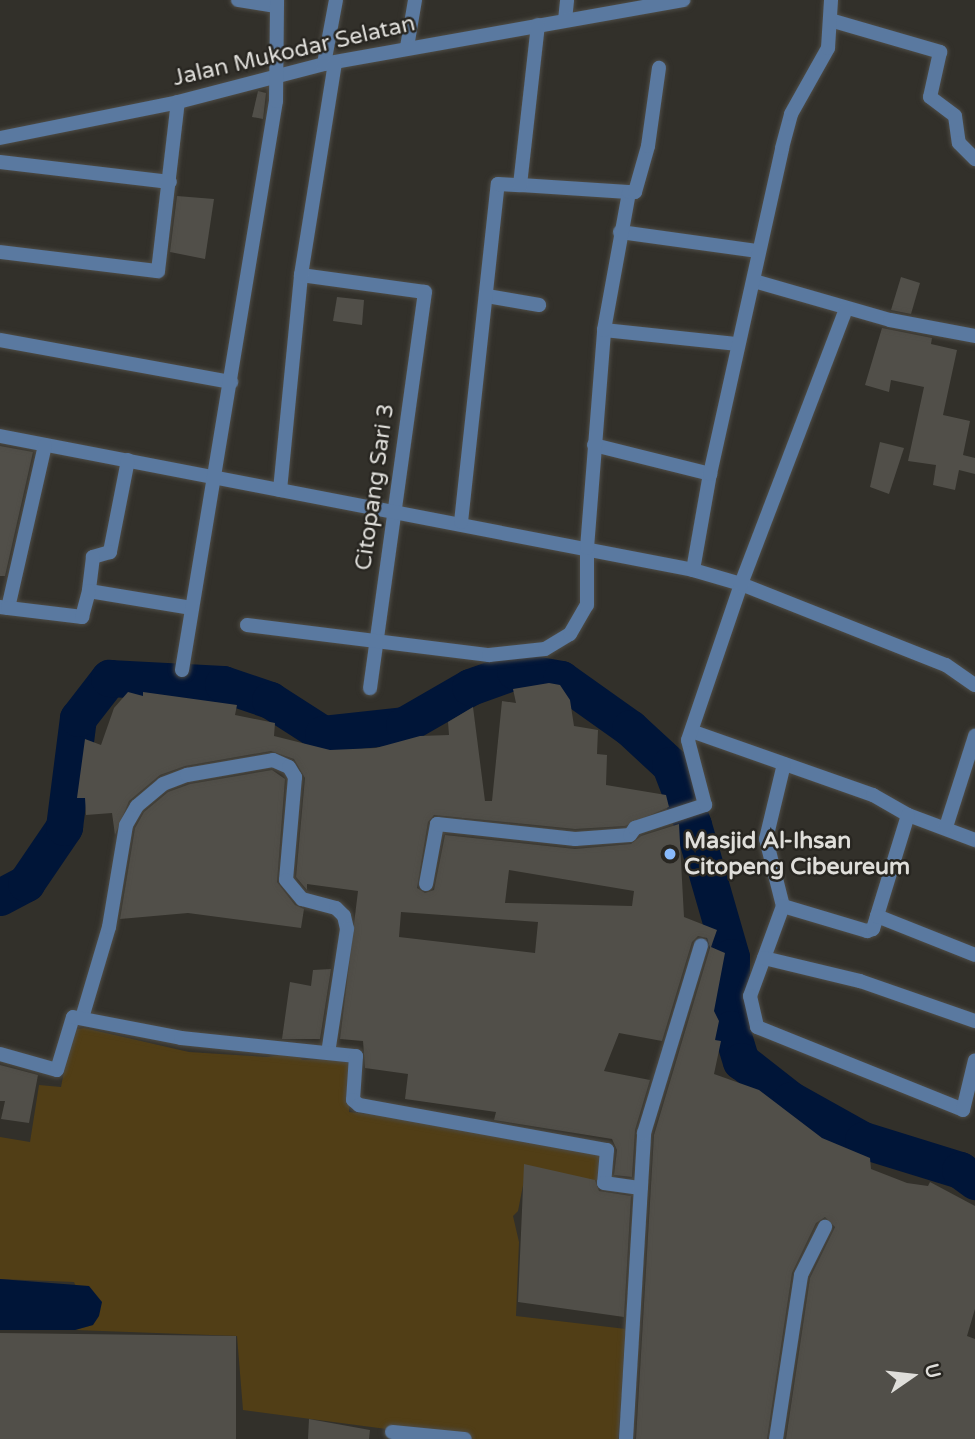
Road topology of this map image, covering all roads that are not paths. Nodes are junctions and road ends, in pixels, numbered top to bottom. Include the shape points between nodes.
1 (238, 0) edge
2 (336, 0) edge
3 (415, 0) edge
4 (567, 0) edge
5 (683, 0) edge
6 (831, 0) edge
7 (276, 3) edge
8 (565, 20) junction
9 (830, 20) junction
10 (538, 25) junction
11 (407, 47) junction
12 (329, 63) junction
13 (659, 68) dead end
14 (277, 76) junction
15 (177, 102) junction
16 (0, 138) edge
17 (975, 159) edge
18 (0, 162) edge
19 (170, 182) junction
20 (520, 186) junction
21 (629, 192) junction
22 (620, 232) junction
23 (757, 251) junction
24 (0, 252) edge
25 (301, 275) junction
26 (754, 281) junction
27 (487, 296) junction
28 (538, 304) dead end
29 (846, 309) junction
30 (604, 330) junction
31 (975, 336) edge
32 (0, 340) edge
33 (738, 344) junction
34 (231, 382) junction
35 (0, 436) edge
36 (45, 444) junction
37 (594, 445) junction
38 (128, 460) junction
39 (710, 474) junction
40 (217, 476) junction
41 (280, 490) junction
42 (394, 513) junction
43 (461, 522) junction
44 (587, 548) junction
45 (693, 570) junction
46 (741, 584) junction
47 (89, 591) junction
48 (4, 607) edge
49 (192, 608) junction
50 (247, 625) dead end
51 (376, 643) junction
52 (182, 670) dead end
53 (975, 685) edge
54 (370, 688) dead end
55 (694, 732) junction
56 (975, 736) edge
57 (784, 764) junction
58 (908, 815) junction
59 (946, 827) junction
60 (975, 841) edge
61 (426, 884) dead end
62 (783, 906) junction
63 (877, 916) junction
64 (701, 945) dead end
65 (975, 955) edge
66 (764, 958) junction
67 (82, 1018) junction
68 (975, 1021) edge
69 (328, 1053) junction
70 (0, 1054) edge
71 (975, 1060) edge
72 (641, 1188) junction
73 (825, 1227) dead end
74 (392, 1432) dead end
75 (465, 1439) edge
76 (626, 1439) edge
77 (776, 1439) edge

1 - 7 street
2 - 12 street
3 - 11 street
4 - 8 street
5 - 8 street, Jalan Mukodar Selatan
6 - 9 street
7 - 14 street
8 - 10 street, Jalan Mukodar Selatan
9 - 17 street via 940,52 930,97 955,116 960,144
9 - 23 street via 825,55 791,114
10 - 11 street, Jalan Mukodar Selatan
10 - 20 street
11 - 12 street, Jalan Mukodar Selatan
12 - 14 street, Jalan Mukodar Selatan
12 - 25 street
13 - 21 street via 648,146 635,191
14 - 15 street, Jalan Mukodar Selatan
14 - 34 street
15 - 16 street, Jalan Mukodar Selatan
15 - 19 street
18 - 19 street
19 - 24 street via 163,249 155,273
20 - 21 street
20 - 27 street via 498,184
21 - 22 street
22 - 23 street
22 - 30 street
23 - 26 street
25 - 41 street
25 - 42 street, Citopang Sari 3 via 425,292
26 - 29 street
26 - 33 street
27 - 28 street
27 - 43 street
29 - 31 street
29 - 46 street
30 - 33 street
30 - 37 street
32 - 34 street
33 - 39 street
34 - 40 street
35 - 36 street
36 - 38 street
36 - 48 street
37 - 39 street
37 - 44 street
38 - 40 street
38 - 47 street via 110,552 93,557
39 - 45 street
40 - 41 street
40 - 49 street
41 - 42 street
42 - 43 street
42 - 51 street, Citopang Sari 3
43 - 44 street
44 - 45 street
44 - 51 street via 587,606 561,643 489,654
45 - 46 street
46 - 53 street via 946,665
46 - 55 street
47 - 48 street via 82,617
47 - 49 street
49 - 52 street
50 - 51 street
51 - 54 street, Citopang Sari 3
55 - 57 street
55 - 61 street via 688,740 705,805 635,828 630,835 575,839 437,824
56 - 59 street
57 - 58 street via 873,795
57 - 62 street via 766,839
58 - 59 street
58 - 63 street
59 - 60 street
62 - 63 street via 867,931 873,929
62 - 66 street
63 - 65 street
64 - 72 street via 644,1133
66 - 68 street via 860,981
66 - 71 street via 749,1000 757,1027 963,1110
67 - 69 street via 181,1038
67 - 69 street via 109,927 127,825 137,806 163,784 187,775 272,760 289,767 295,777 286,880 302,898 336,908 344,916
67 - 70 street via 73,1017 57,1070
69 - 72 street via 356,1056 353,1100 359,1105 607,1150 604,1183
72 - 76 street
73 - 77 street via 802,1275
74 - 75 street

